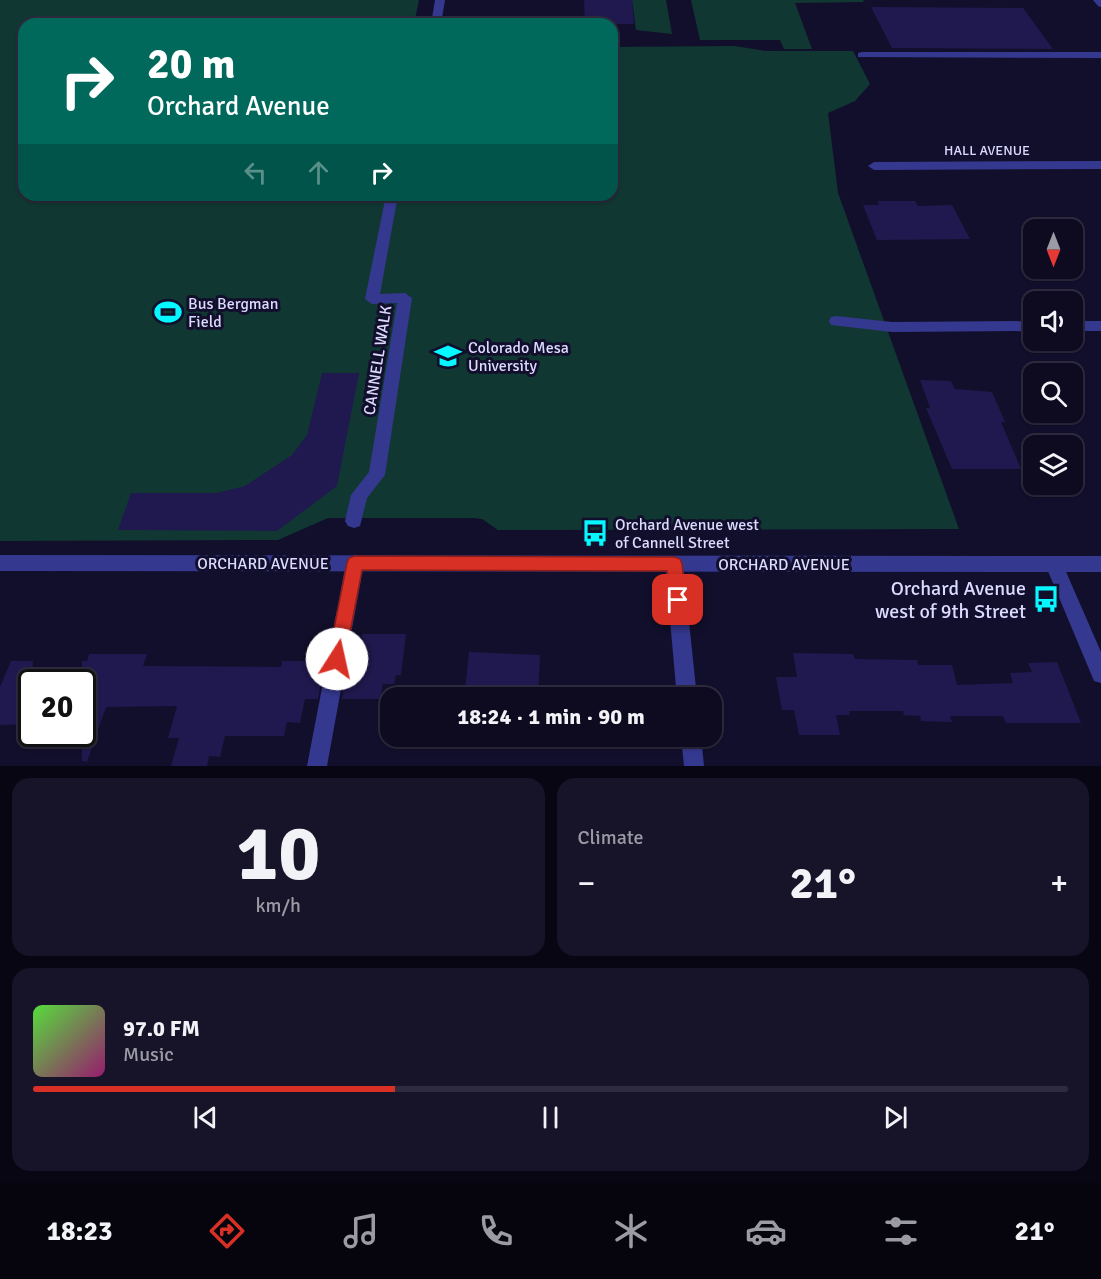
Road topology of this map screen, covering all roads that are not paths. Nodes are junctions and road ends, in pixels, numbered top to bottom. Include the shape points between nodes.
1 (440, 0) edge
2 (1098, 0) edge
3 (1101, 4) edge
4 (437, 18) edge
5 (862, 55) dead end
6 (1101, 55) edge
7 (1101, 165) edge
8 (873, 166) dead end
9 (391, 201) edge
10 (836, 321) dead end
11 (1023, 326) edge
12 (1083, 326) edge
13 (1101, 326) edge
14 (354, 521) dead end
15 (0, 563) edge
16 (355, 563) junction
17 (674, 564) junction
18 (1054, 564) junction
19 (1101, 564) edge
20 (1101, 674) edge
21 (686, 687) edge
22 (693, 747) edge
23 (317, 766) edge
24 (694, 766) edge

1 - 4 street
2 - 3 street
5 - 6 street
7 - 8 street, HALL AVENUE
9 - 14 street, CANNELL WALK via 372,299 405,298 377,474 359,495
10 - 11 street via 892,327
12 - 13 street
15 - 16 street, ORCHARD AVENUE
16 - 17 street, ORCHARD AVENUE
16 - 23 street
17 - 18 street, ORCHARD AVENUE
17 - 21 street
18 - 19 street, ORCHARD AVENUE
18 - 20 street
22 - 24 street

